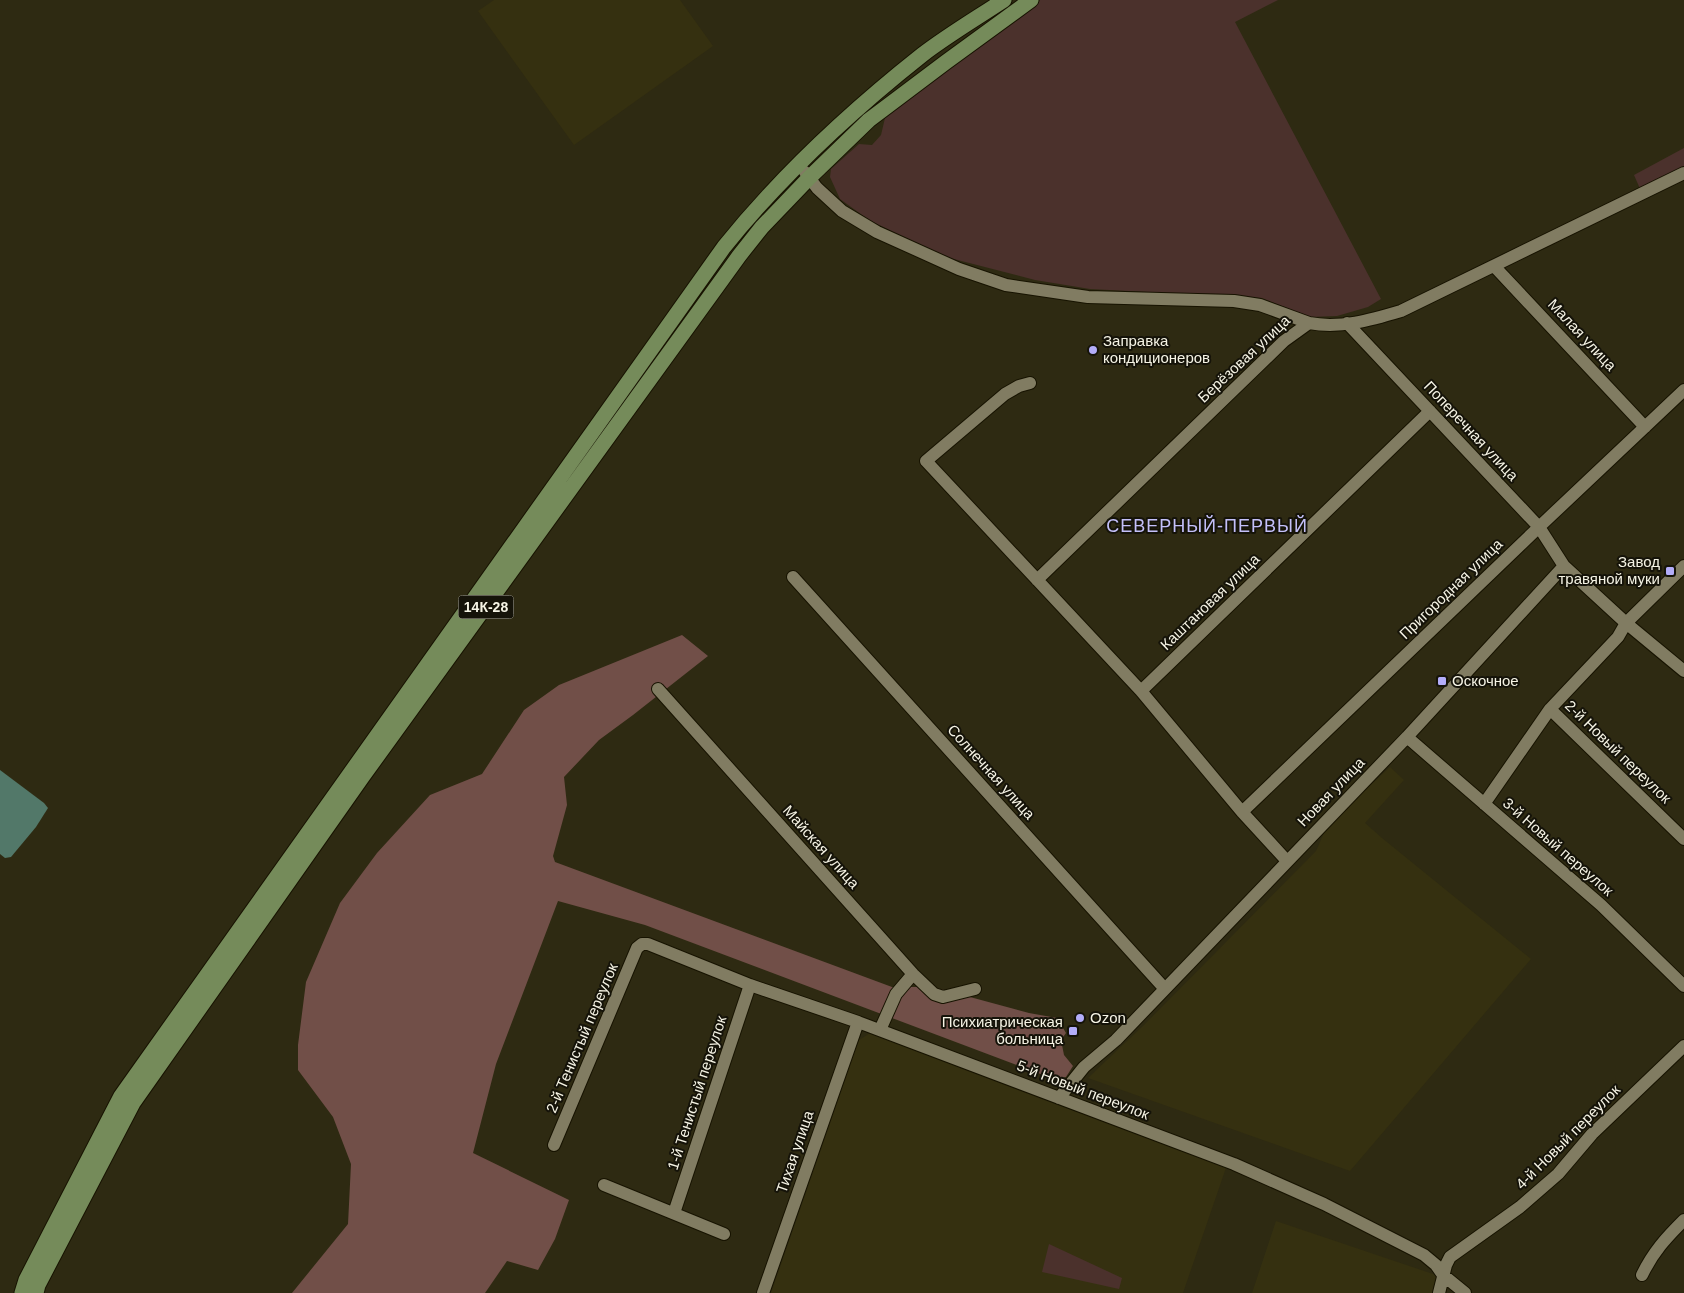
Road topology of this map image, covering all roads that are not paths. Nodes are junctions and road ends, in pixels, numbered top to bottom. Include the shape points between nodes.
1 (1004, 0) edge
2 (1031, 0) edge
3 (799, 164) junction
4 (1684, 173) edge
5 (809, 178) junction
6 (1494, 266) junction
7 (1308, 323) junction
8 (1347, 323) junction
9 (1030, 383) dead end
10 (1684, 390) edge
11 (1430, 411) junction
12 (1645, 427) junction
13 (1539, 527) junction
14 (1564, 566) junction
15 (1684, 566) edge
16 (793, 578) dead end
17 (1037, 580) junction
18 (1626, 623) junction
19 (1684, 671) edge
20 (658, 689) dead end
21 (1141, 690) junction
22 (1550, 709) junction
23 (1407, 737) junction
24 (1484, 804) junction
25 (1242, 812) junction
26 (1684, 839) edge
27 (1287, 860) junction
28 (642, 944) joint
29 (913, 974) junction
30 (750, 984) junction
31 (1684, 986) edge
32 (975, 989) dead end
33 (1165, 989) junction
34 (858, 1022) junction
35 (880, 1030) junction
36 (1684, 1046) edge
37 (1059, 1098) junction
38 (554, 1145) dead end
39 (604, 1184) dead end
40 (674, 1212) junction
41 (1684, 1220) edge
42 (724, 1234) dead end
43 (1443, 1275) junction
44 (1642, 1275) dead end
45 (22, 1293) edge
46 (36, 1293) edge
47 (763, 1293) edge
48 (1439, 1293) edge
49 (1465, 1293) edge

1 - 3 main road, 14К-28 via 924,54
2 - 5 main road, 14К-28 via 869,120
3 - 5 street
3 - 45 main road, 14К-28 via 724,247 122,1096
4 - 6 street, Берёзовая улица
5 - 7 street via 842,211 877,232 950,265 1006,285 1088,297 1234,301 1260,305
5 - 46 main road, 14К-28 via 762,227 733,264 363,776 133,1103
6 - 8 street, Берёзовая улица via 1401,311
6 - 12 street, Малая улица
7 - 8 street, Берёзовая улица via 1325,326
7 - 17 street, Берёзовая улица via 1284,341
8 - 11 street, Поперечная улица
9 - 17 street via 1005,394 926,461
10 - 12 street, Пригородная улица
11 - 13 street, Поперечная улица
11 - 21 street, Каштановая улица
12 - 13 street, Пригородная улица
13 - 14 street, Поперечная улица
13 - 25 street, Пригородная улица
14 - 18 street
14 - 23 street, Новая улица
15 - 18 street
16 - 33 street, Солнечная улица
17 - 21 street
18 - 19 street
18 - 22 street via 1618,637
20 - 29 street, Майская улица
21 - 25 street
22 - 24 street
22 - 26 street, 2-й Новый переулок
23 - 24 street, 3-й Новый переулок
23 - 27 street, Новая улица
24 - 31 street, 3-й Новый переулок via 1601,905
25 - 27 street
27 - 33 street, Новая улица
28 - 30 street, 5-й Новый переулок
28 - 38 street, 2-й Тенистый переулок via 637,948
29 - 32 street, Майская улица via 934,994 943,997
29 - 35 street via 896,994
30 - 34 street, 5-й Новый переулок
30 - 40 street, 1-й Тенистый переулок
33 - 37 street, Новая улица via 1116,1040 1084,1067
34 - 35 street, 5-й Новый переулок
34 - 47 street, Тихая улица
35 - 37 street, 5-й Новый переулок
36 - 43 street, 4-й Новый переулок via 1592,1134 1558,1174 1520,1207 1450,1257
37 - 43 street, 5-й Новый переулок via 1234,1164 1324,1204 1424,1255
39 - 40 street
40 - 42 street
41 - 44 street via 1661,1243
43 - 48 street, 4-й Новый переулок
43 - 49 street, 5-й Новый переулок

